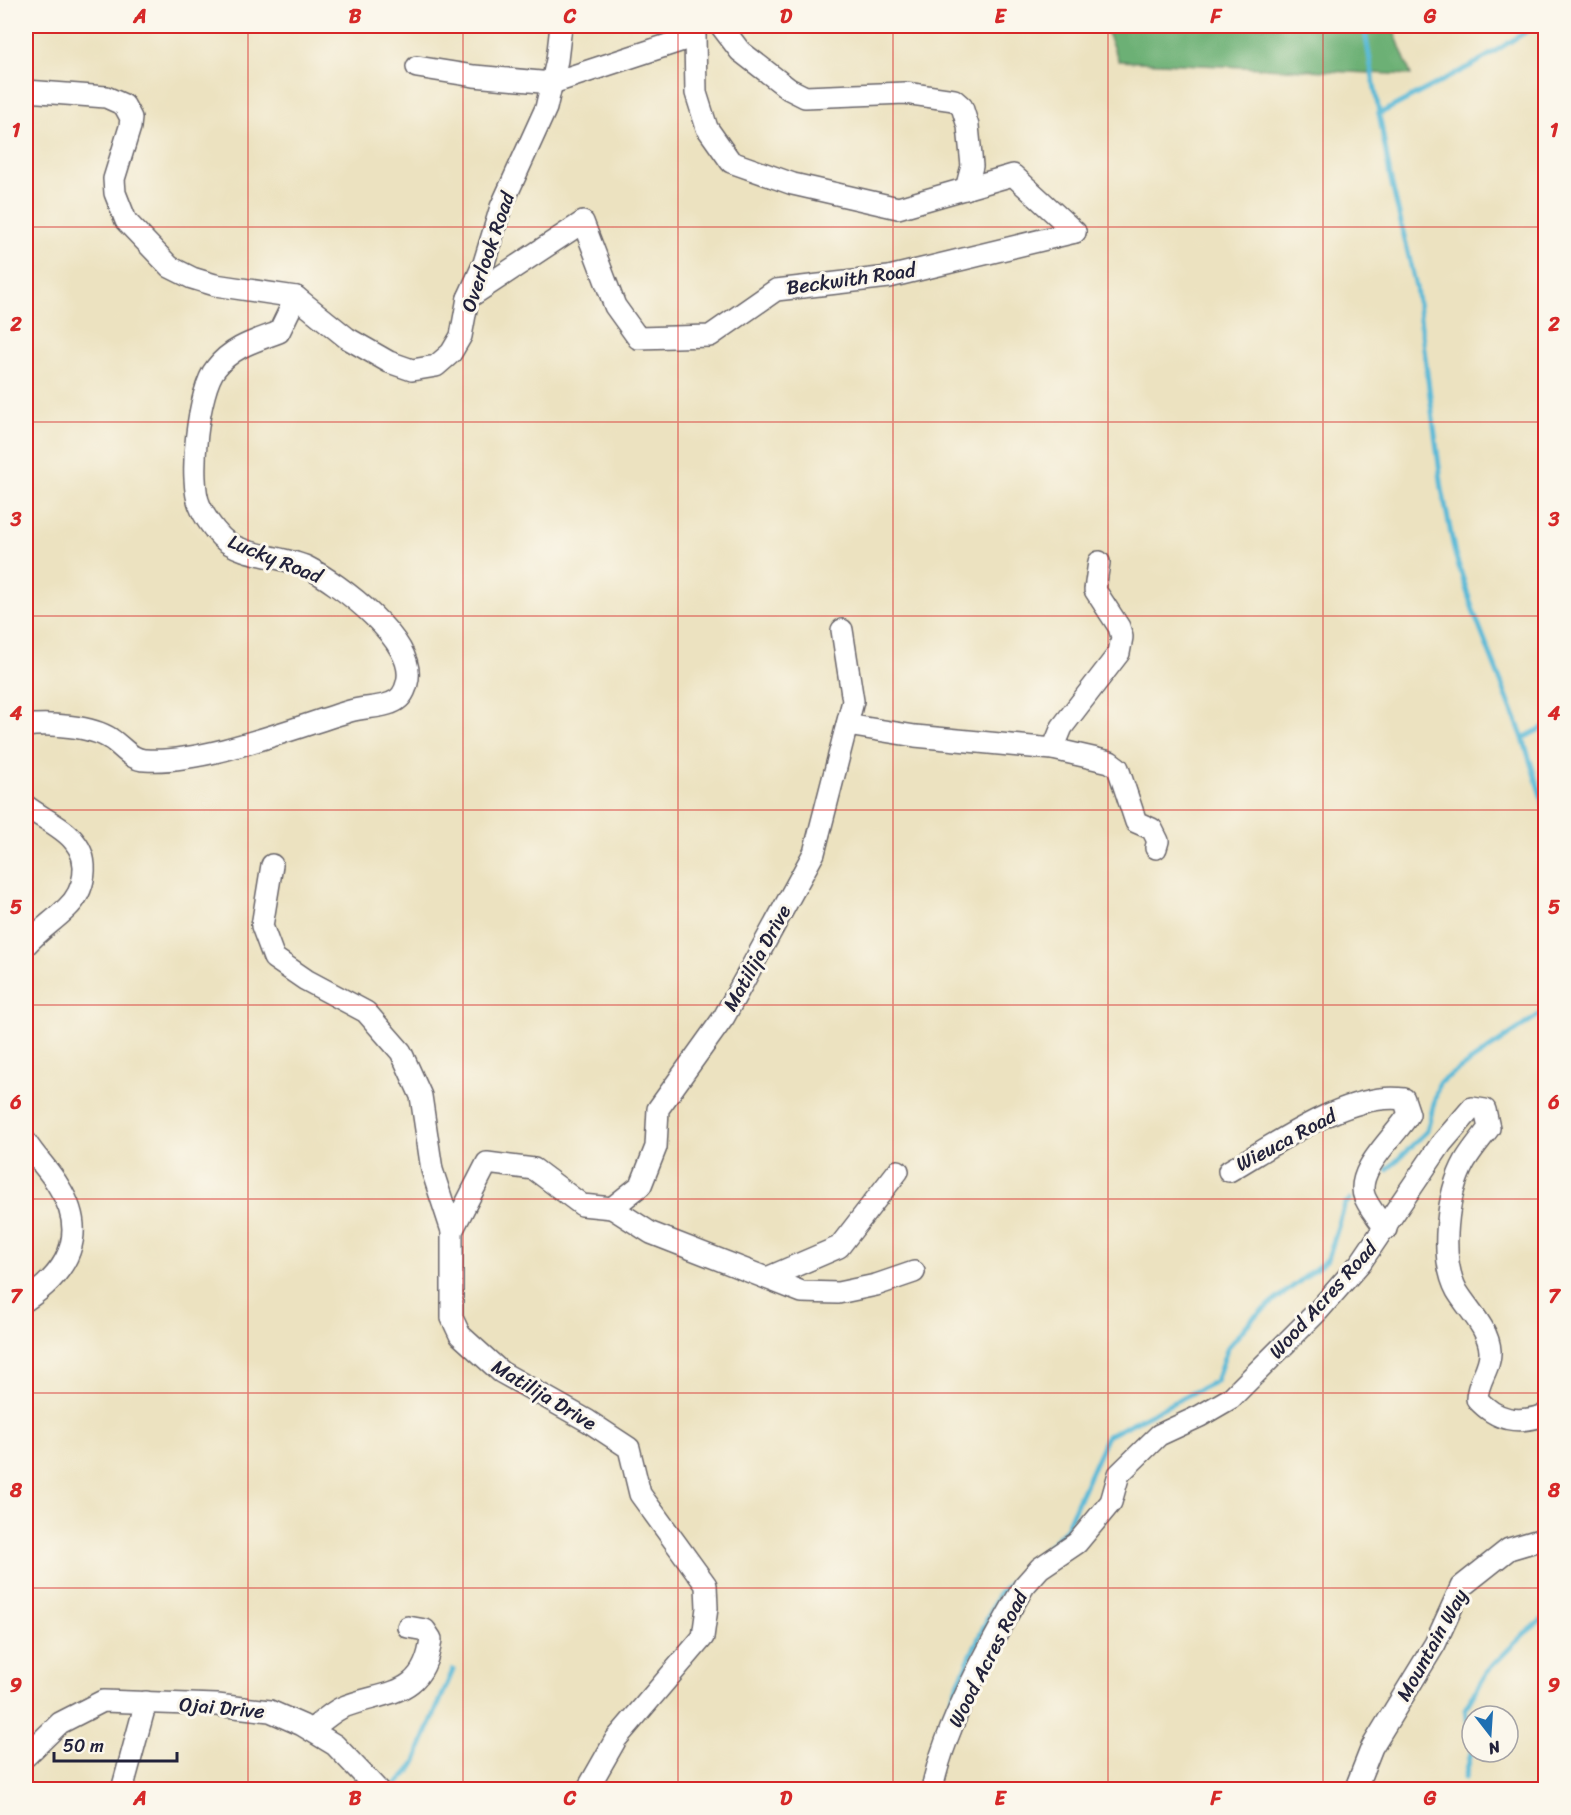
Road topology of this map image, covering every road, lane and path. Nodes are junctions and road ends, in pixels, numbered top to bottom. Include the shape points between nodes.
1 (561, 26) edge
2 (721, 26) edge
3 (417, 67) dead end
4 (552, 83) junction
5 (26, 91) edge
6 (966, 189) junction
7 (296, 297) junction
8 (468, 298) junction
9 (1099, 562) dead end
10 (842, 630) dead end
11 (847, 724) junction
12 (26, 726) edge
13 (1053, 749) junction
14 (26, 806) edge
15 (1156, 848) dead end
16 (272, 865) dead end
17 (26, 945) edge
18 (26, 1142) edge
19 (898, 1171) dead end
20 (1229, 1171) dead end
21 (612, 1208) junction
22 (1386, 1230) junction
23 (452, 1231) junction
24 (914, 1272) dead end
25 (767, 1278) junction
26 (26, 1300) edge
27 (1545, 1415) edge
28 (1545, 1538) edge
29 (408, 1627) dead end
30 (146, 1702) junction
31 (311, 1730) junction
32 (26, 1756) edge
33 (122, 1790) edge
34 (378, 1790) edge
35 (587, 1790) edge
36 (932, 1790) edge
37 (1355, 1790) edge

1 - 4 street, Overlook Road
2 - 6 street via 740,51 805,97 905,93 954,100 962,107 968,126 972,166
3 - 4 street
4 - 6 street via 695,36 696,93 707,128 731,162 792,184 898,208
4 - 8 street, Overlook Road via 546,108 501,207 484,263
5 - 7 street via 106,97 124,105 131,118 114,179 116,193 126,221 170,267 215,285
6 - 8 street, Beckwith Road via 1012,175 1075,232 889,277 776,290 710,336 638,338 615,306 584,222
7 - 8 street, Overlook Road via 346,338 389,363 412,370 436,366 451,353 461,336
7 - 12 street, Lucky Road via 279,333 237,348 208,381 197,433 194,482 199,506 222,538 244,549 305,566 339,586 379,622 404,656 409,672 403,695 391,704 366,706 239,745 177,759 142,761 111,738 82,730
9 - 13 street via 1095,590 1119,627 1119,653 1062,727
10 - 11 street, Matilija Drive via 853,701
11 - 13 street via 915,736
11 - 21 street, Matilija Drive via 814,853 724,1017 658,1109 656,1147 640,1185
13 - 15 street via 1110,762 1118,768 1136,822 1152,829 1158,841
14 - 17 street via 74,841 85,863 82,887 68,907
16 - 23 street via 262,926 274,958 366,1012 401,1052 421,1096 432,1170
18 - 26 street via 60,1187 73,1228 70,1254 56,1274
19 - 25 street via 839,1247
20 - 22 street, Wieuca Road via 1332,1113 1390,1097 1404,1099 1409,1114 1381,1147 1363,1181 1364,1197
21 - 23 street, Matilija Drive via 582,1205 534,1169 487,1163
21 - 25 street via 651,1233
22 - 27 street, Wood Acres Road via 1421,1173 1472,1108 1485,1110 1489,1128 1464,1162 1448,1221 1445,1253 1456,1290 1490,1349 1488,1365 1477,1386 1477,1399 1490,1413 1513,1419
22 - 36 street, Wood Acres Road via 1318,1311 1231,1398 1159,1435 1119,1474 1111,1502 1077,1543 1040,1568 1024,1586 954,1721 938,1760
23 - 35 street, Matilija Drive via 452,1318 460,1335 501,1372 628,1448 640,1494 706,1585 703,1637 616,1739
24 - 25 street via 838,1293 802,1292
28 - 37 street, Mountain Way via 1509,1550 1461,1587 1435,1644 1372,1747
29 - 31 street via 425,1630 431,1640 427,1660 408,1686 385,1697 340,1708
30 - 31 street, Ojai Drive via 270,1711
30 - 32 street, Ojai Drive via 103,1701 60,1723
30 - 33 street
31 - 34 street, Ojai Drive via 335,1745

